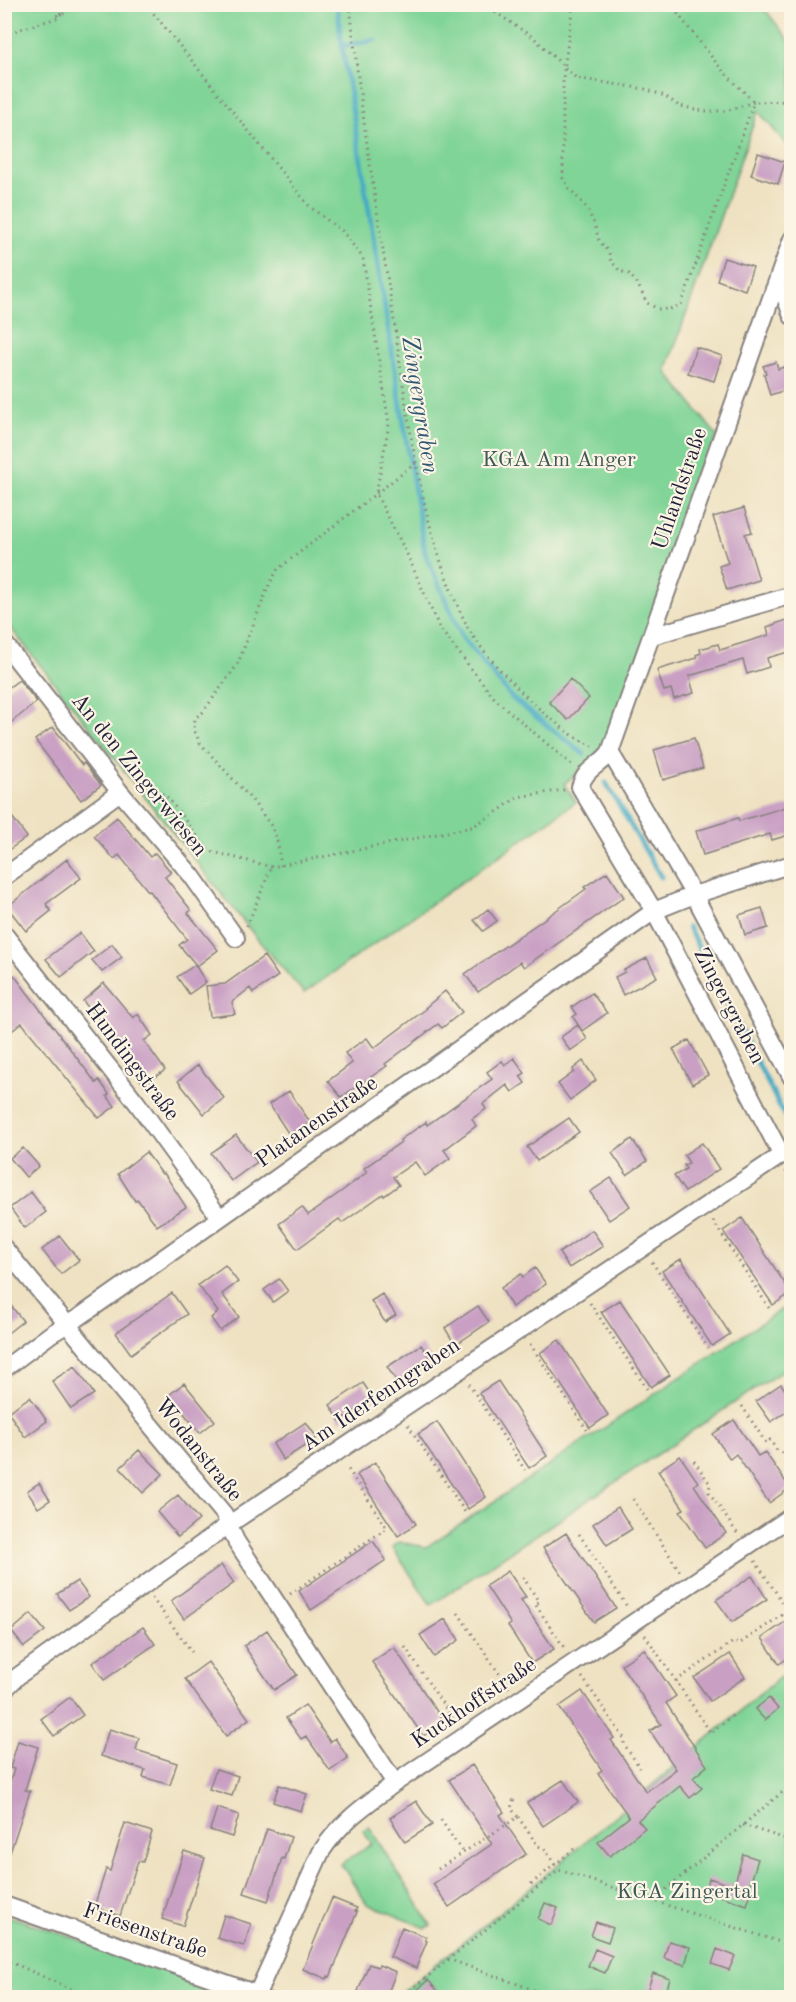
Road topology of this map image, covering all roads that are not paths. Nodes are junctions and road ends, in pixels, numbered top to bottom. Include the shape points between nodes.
1 (792, 239) edge
2 (774, 289) junction
3 (792, 316) edge
4 (792, 595) edge
5 (652, 636) junction
6 (4, 643) edge
7 (608, 755) junction
8 (120, 792) junction
9 (792, 864) edge
10 (4, 877) edge
11 (694, 895) junction
12 (654, 911) junction
13 (4, 934) edge
14 (236, 938) road end
15 (792, 1078) edge
16 (786, 1151) edge
17 (220, 1218) junction
18 (4, 1248) edge
19 (67, 1325) junction
20 (4, 1368) edge
21 (792, 1516) edge
22 (228, 1525) junction
23 (4, 1690) edge
24 (396, 1783) junction
25 (4, 1905) edge
26 (264, 1996) edge

1 - 2 street, Uhlandstraße
2 - 3 street via 784,293
2 - 5 street, Uhlandstraße
4 - 5 street
5 - 7 street, Uhlandstraße
6 - 8 street, An den Zingerwiesen
7 - 11 street, Zingergraben
7 - 12 street, Zingergraben via 582,781
8 - 10 street
8 - 14 street, An den Zingerwiesen via 192,876
9 - 11 street
11 - 12 street
11 - 15 street, Zingergraben
12 - 16 street, Zingergraben
12 - 17 street, Platanenstraße
13 - 17 street, Hundingstraße via 137,1103
16 - 22 street, Am Iderfenngraben
17 - 19 street, Platanenstraße
18 - 19 street, Wodanstraße
19 - 20 street, Platanenstraße
19 - 22 street, Wodanstraße via 224,1514
21 - 24 street, Kuckhoffstraße
22 - 23 street, Am Iderfenngraben
22 - 24 street, Wodanstraße
24 - 26 street, Kuckhoffstraße via 352,1815 325,1844 310,1873
25 - 26 street, Friesenstraße

